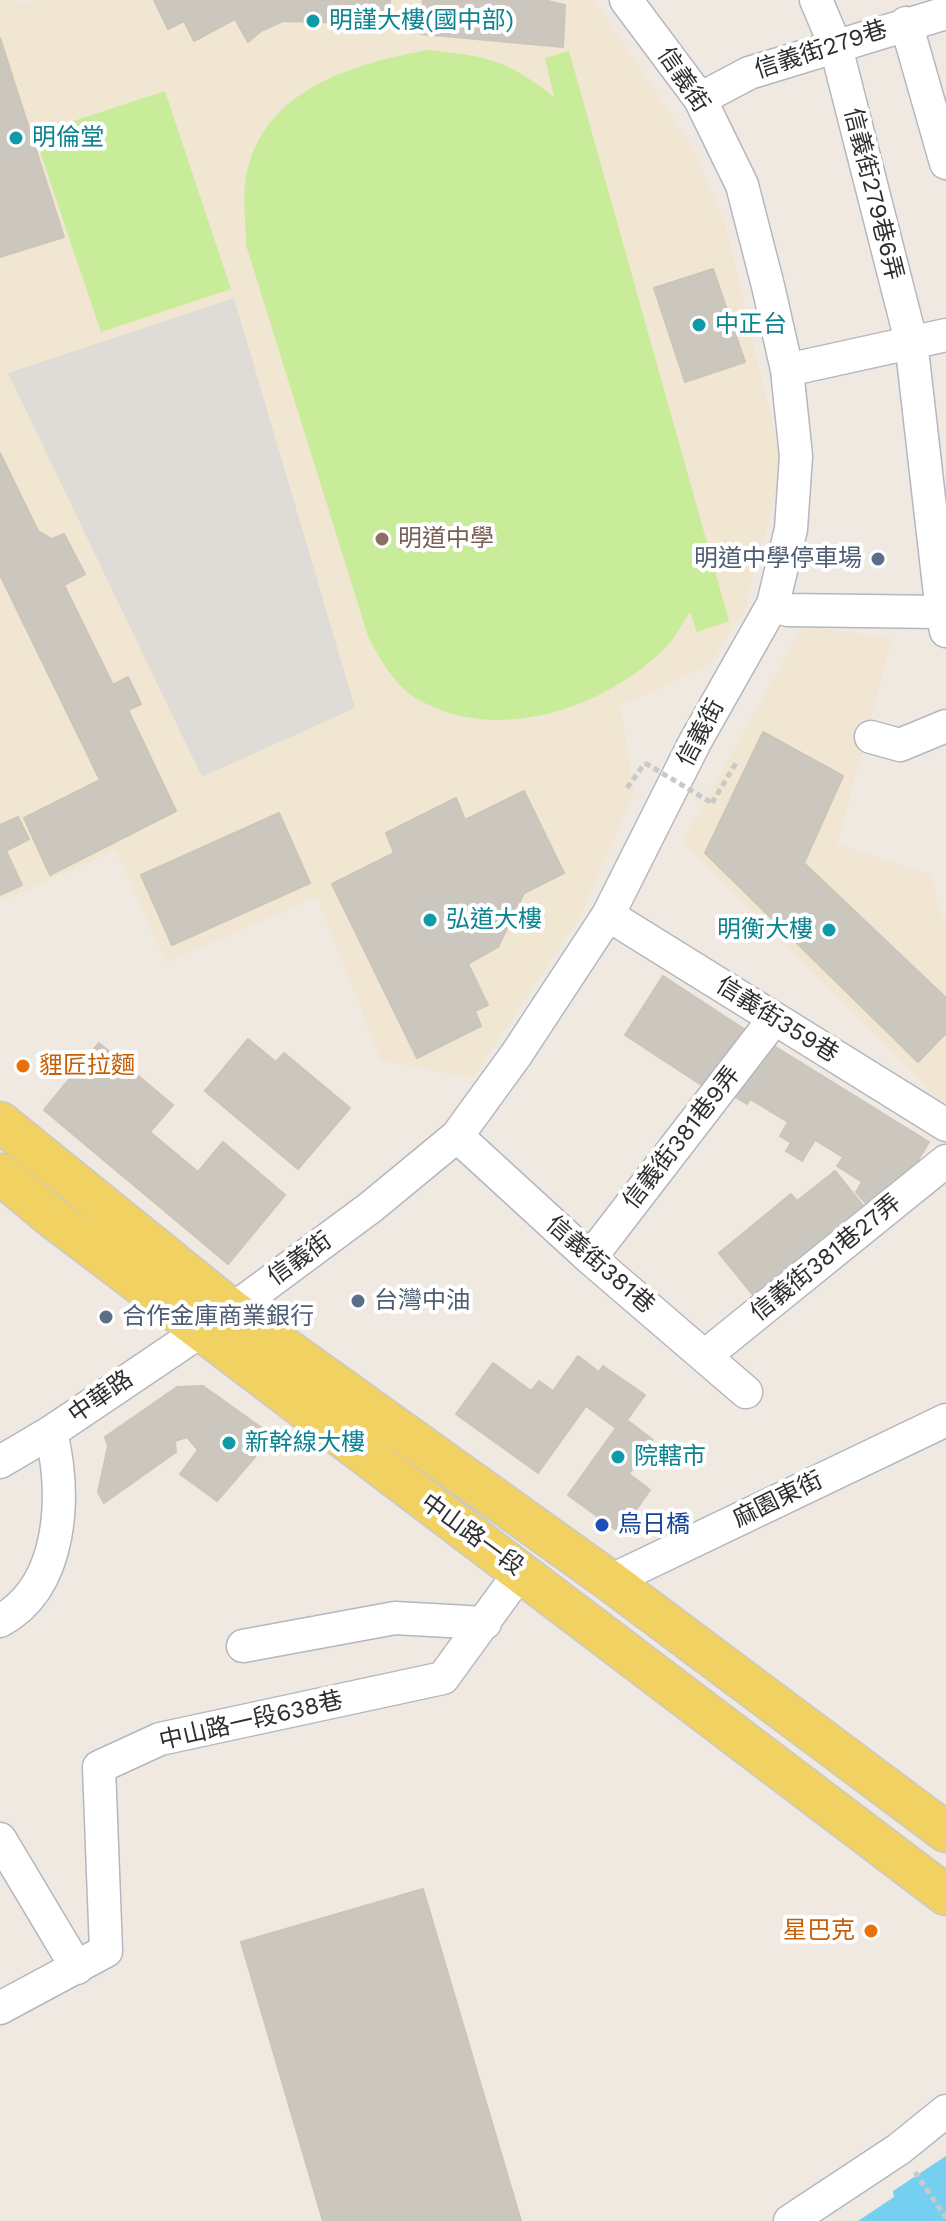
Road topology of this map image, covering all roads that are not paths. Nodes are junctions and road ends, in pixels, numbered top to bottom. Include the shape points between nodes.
1 (626, 0) edge
2 (816, 0) edge
3 (946, 13) edge
4 (899, 16) edge
5 (836, 47) junction
6 (700, 99) junction
7 (946, 163) edge
8 (946, 335) edge
9 (911, 341) junction
10 (787, 370) junction
11 (773, 604) junction
12 (944, 622) edge
13 (946, 726) edge
14 (871, 737) dead end
15 (608, 915) junction
16 (774, 1019) junction
17 (0, 1122) edge
18 (946, 1125) edge
19 (457, 1136) junction
20 (946, 1161) edge
21 (0, 1174) edge
22 (590, 1258) junction
23 (216, 1319) junction
24 (706, 1355) junction
25 (746, 1392) dead end
26 (946, 1420) edge
27 (51, 1432) junction
28 (0, 1462) edge
29 (521, 1571) junction
30 (610, 1581) junction
31 (0, 1621) edge
32 (485, 1623) junction
33 (243, 1646) dead end
34 (946, 1832) edge
35 (0, 1839) edge
36 (946, 1895) edge
37 (77, 1968) junction
38 (0, 2008) edge
39 (946, 2111) edge
40 (790, 2221) edge

1 - 6 street, 信義街
2 - 5 street, 信義街279巷6弄
3 - 4 street, 信義街279巷
4 - 5 street, 信義街279巷
4 - 7 street
5 - 6 street, 信義街279巷 via 749,73
5 - 9 street, 信義街279巷6弄
6 - 10 street, 信義街 via 742,185
8 - 9 street
9 - 10 street
9 - 12 street, 信義街279巷6弄
10 - 11 street, 信義街 via 796,456 791,529
11 - 12 street via 787,610
11 - 15 street, 信義街 via 695,742
13 - 14 street via 900,745
15 - 16 street, 信義街359巷
15 - 19 street, 信義街
16 - 18 street, 信義街359巷
16 - 22 street, 信義街381巷9弄
17 - 23 main road, 中山路一段
19 - 22 street, 信義街381巷
19 - 23 street, 信義街 via 371,1207
20 - 24 street, 信義街381巷27弄
21 - 23 main road, 中山路一段
22 - 24 street, 信義街381巷
23 - 27 street, 中華路
23 - 29 main road, 中山路一段
23 - 30 main road, 中山路一段
24 - 25 street, 信義街381巷
26 - 30 street, 麻園東街
27 - 28 street, 中華路
27 - 31 street via 59,1499 45,1574 17,1612
29 - 32 street, 中山路一段638巷
29 - 36 main road, 中山路一段
30 - 34 main road, 中山路一段
32 - 33 street via 395,1618
32 - 37 street, 中山路一段638巷 via 443,1678 160,1739 99,1767 106,1951
35 - 37 street
37 - 38 street
39 - 40 street

